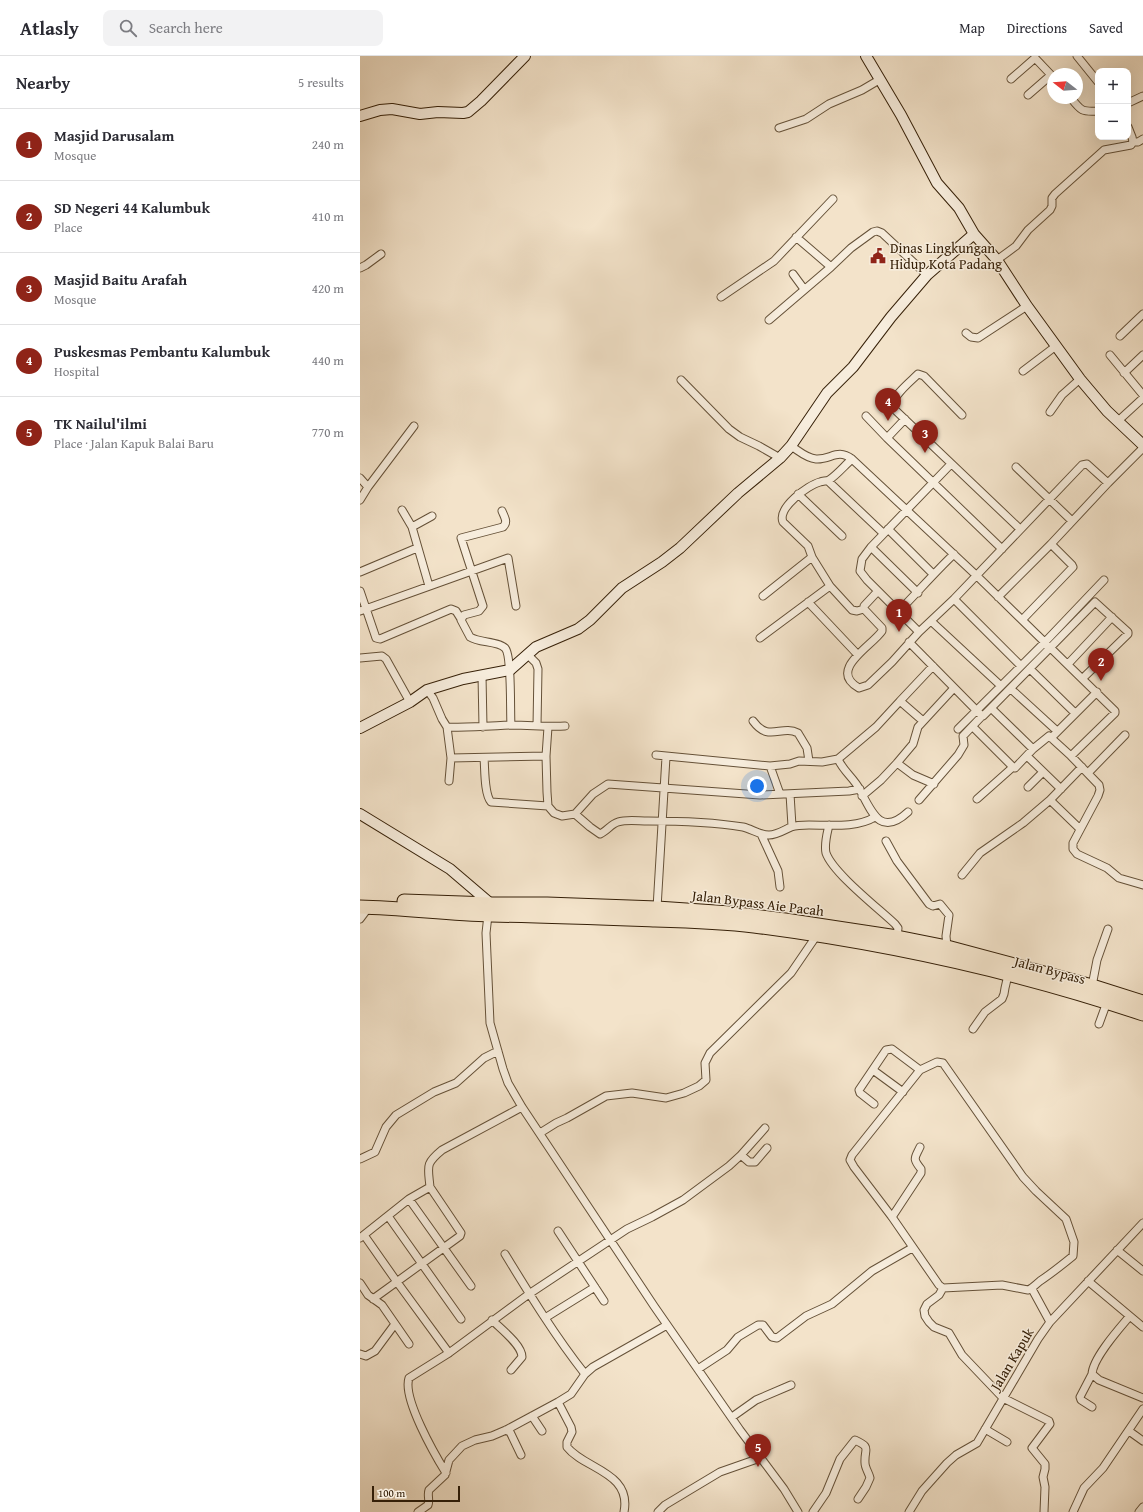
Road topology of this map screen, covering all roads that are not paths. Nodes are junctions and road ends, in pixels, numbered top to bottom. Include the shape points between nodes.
1 (525, 56) edge
2 (866, 56) edge
3 (1077, 56) edge
4 (1034, 57) edge
5 (1047, 71) edge
6 (1095, 78) edge
7 (1010, 79) dead end
8 (879, 80) junction
9 (1047, 80) edge
10 (1028, 95) dead end
11 (1143, 96) edge
12 (1131, 102) edge
13 (1076, 104) edge
14 (1095, 110) edge
15 (360, 116) edge
16 (779, 128) dead end
17 (1131, 135) edge
18 (1143, 139) edge
19 (1133, 142) junction
20 (834, 199) dead end
21 (974, 234) junction
22 (796, 237) junction
23 (381, 254) dead end
24 (997, 260) junction
25 (830, 267) junction
26 (360, 268) edge
27 (793, 274) dead end
28 (927, 275) junction
29 (804, 289) junction
30 (721, 297) dead end
31 (1027, 306) junction
32 (1143, 314) edge
33 (769, 320) dead end
34 (966, 333) dead end
35 (1120, 336) dead end
36 (1056, 346) junction
37 (1110, 355) dead end
38 (1143, 355) edge
39 (1023, 371) dead end
40 (1124, 373) junction
41 (1080, 379) junction
42 (681, 380) dead end
43 (1143, 395) edge
44 (1143, 398) edge
45 (1050, 412) dead end
46 (962, 415) dead end
47 (866, 416) dead end
48 (905, 419) junction
49 (1118, 421) junction
50 (414, 426) dead end
51 (887, 438) junction
52 (791, 446) junction
53 (1143, 446) edge
54 (780, 458) junction
55 (852, 459) junction
56 (951, 464) junction
57 (1016, 467) dead end
58 (360, 478) edge
59 (828, 481) junction
60 (933, 482) junction
61 (1108, 483) junction
62 (368, 487) junction
63 (798, 494) junction
64 (360, 500) edge
65 (1050, 500) junction
66 (402, 510) dead end
67 (906, 510) junction
68 (502, 511) dead end
69 (432, 516) dead end
70 (1072, 521) junction
71 (412, 527) junction
72 (1020, 529) junction
73 (886, 531) junction
74 (842, 536) dead end
75 (1051, 544) junction
76 (871, 547) junction
77 (417, 548) junction
78 (1002, 549) junction
79 (954, 554) junction
80 (812, 557) junction
81 (471, 571) junction
82 (360, 572) edge
83 (933, 574) junction
84 (977, 576) junction
85 (1104, 580) dead end
86 (429, 586) junction
87 (830, 586) junction
88 (360, 591) edge
89 (878, 591) junction
90 (918, 593) junction
91 (763, 596) dead end
92 (998, 597) junction
93 (954, 599) junction
94 (808, 602) junction
95 (516, 606) dead end
96 (864, 609) junction
97 (363, 610) edge
98 (898, 612) junction
99 (1112, 617) junction
100 (461, 618) junction
101 (931, 620) junction
102 (1022, 620) junction
103 (919, 632) junction
104 (760, 638) dead end
105 (909, 642) junction
106 (1045, 642) junction
107 (1051, 648) junction
108 (527, 654) junction
109 (858, 655) junction
110 (360, 658) edge
111 (1068, 664) junction
112 (933, 666) junction
113 (1021, 666) junction
114 (1030, 669) junction
115 (510, 670) junction
116 (482, 675) junction
117 (1083, 678) junction
118 (1001, 686) junction
119 (954, 688) junction
120 (1011, 689) junction
121 (427, 690) junction
122 (1097, 692) junction
123 (900, 701) junction
124 (410, 702) junction
125 (991, 708) junction
126 (980, 713) junction
127 (1075, 713) junction
128 (754, 721) dead end
129 (923, 722) junction
130 (511, 725) junction
131 (537, 726) junction
132 (565, 726) dead end
133 (483, 727) junction
134 (548, 727) junction
135 (973, 727) junction
136 (360, 728) edge
137 (447, 728) junction
138 (958, 729) dead end
139 (1057, 732) junction
140 (1125, 735) dead end
141 (1051, 738) junction
142 (1033, 749) junction
143 (656, 755) dead end
144 (546, 756) junction
145 (666, 756) junction
146 (1027, 756) junction
147 (1071, 756) junction
148 (451, 758) junction
149 (484, 758) junction
150 (838, 759) junction
151 (809, 761) junction
152 (897, 763) junction
153 (770, 766) junction
154 (1082, 767) junction
155 (1013, 768) junction
156 (1043, 772) junction
157 (1088, 773) junction
158 (450, 781) dead end
159 (934, 784) junction
160 (1028, 787) dead end
161 (665, 788) junction
162 (1060, 789) junction
163 (861, 793) junction
164 (780, 794) junction
165 (790, 794) junction
166 (976, 799) dead end
167 (919, 800) dead end
168 (1050, 800) junction
169 (548, 806) junction
170 (908, 812) dead end
171 (360, 814) edge
172 (575, 814) junction
173 (875, 817) junction
174 (663, 821) junction
175 (829, 825) junction
176 (792, 826) junction
177 (1080, 829) junction
178 (760, 834) junction
179 (886, 841) dead end
180 (962, 875) dead end
181 (1143, 885) edge
182 (780, 886) dead end
183 (363, 904) edge
184 (657, 908) junction
185 (490, 910) junction
186 (360, 919) edge
187 (1108, 929) dead end
188 (816, 935) junction
189 (897, 937) junction
190 (947, 947) junction
191 (948, 960) junction
192 (1008, 975) junction
193 (1092, 986) junction
194 (1107, 1002) junction
195 (1143, 1002) edge
196 (1143, 1014) edge
197 (1099, 1024) dead end
198 (973, 1029) dead end
199 (498, 1051) junction
200 (873, 1070) junction
201 (920, 1070) junction
202 (903, 1092) junction
203 (874, 1104) dead end
204 (522, 1107) junction
205 (765, 1128) dead end
206 (540, 1133) junction
207 (920, 1146) dead end
208 (767, 1148) dead end
209 (741, 1155) junction
210 (360, 1159) edge
211 (430, 1187) junction
212 (409, 1199) junction
213 (388, 1216) junction
214 (892, 1217) junction
215 (1143, 1223) edge
216 (558, 1231) dead end
217 (362, 1236) edge
218 (611, 1240) junction
219 (444, 1248) junction
220 (912, 1248) junction
221 (1117, 1250) junction
222 (505, 1254) dead end
223 (579, 1262) junction
224 (422, 1264) junction
225 (1143, 1271) edge
226 (1088, 1281) junction
227 (397, 1282) junction
228 (360, 1283) edge
229 (471, 1286) dead end
230 (595, 1287) junction
231 (943, 1288) junction
232 (1032, 1289) junction
233 (529, 1294) junction
234 (373, 1299) junction
235 (604, 1301) dead end
236 (1129, 1317) junction
237 (545, 1318) junction
238 (461, 1320) dead end
239 (492, 1320) junction
240 (1050, 1322) junction
241 (395, 1324) junction
242 (667, 1325) junction
243 (1143, 1327) edge
244 (409, 1344) dead end
245 (449, 1353) junction
246 (360, 1354) edge
247 (698, 1369) junction
248 (511, 1370) dead end
249 (585, 1374) junction
250 (1092, 1374) junction
251 (791, 1384) dead end
252 (1003, 1398) junction
253 (1143, 1398) edge
254 (558, 1402) junction
255 (1092, 1407) dead end
256 (1143, 1409) edge
257 (532, 1416) junction
258 (732, 1417) junction
259 (985, 1429) junction
260 (506, 1430) junction
261 (542, 1431) dead end
262 (1129, 1431) junction
263 (1143, 1440) edge
264 (1007, 1442) dead end
265 (521, 1455) dead end
266 (760, 1458) junction
267 (446, 1473) junction
268 (858, 1500) dead end
269 (1143, 1507) edge
270 (912, 1511) edge
271 (418, 1512) edge
272 (624, 1512) edge
273 (658, 1512) edge
274 (798, 1512) edge
275 (813, 1512) edge
276 (1044, 1512) edge
277 (1073, 1512) edge
278 (1139, 1512) edge

1 - 15 street via 468,112 420,114 392,109
2 - 8 street
3 - 6 street
4 - 5 street
4 - 7 street
8 - 16 street via 806,118
8 - 21 street via 937,183 959,208
9 - 10 street
11 - 12 street
13 - 14 street via 1086,111
17 - 19 street
18 - 19 street
19 - 24 street via 1127,147 1104,150 1055,194 1050,210 1028,230 1016,246
20 - 22 street
21 - 24 street
21 - 28 street
22 - 25 street
22 - 30 street via 766,267
23 - 26 street
24 - 31 street
25 - 28 street via 851,248 877,231
25 - 29 street
27 - 29 street
28 - 52 street via 853,367 827,393
29 - 33 street
31 - 34 street via 978,338
31 - 36 street
32 - 35 street
36 - 39 street
36 - 41 street
37 - 40 street
38 - 40 street
40 - 43 street
41 - 45 street via 1062,395
41 - 49 street
42 - 54 street via 740,438
44 - 49 street
46 - 48 street via 924,376 918,374 893,401 892,407
47 - 51 street
48 - 51 street
48 - 56 street
49 - 53 street
50 - 62 street
51 - 60 street
52 - 54 street
52 - 55 street via 809,458 841,454
53 - 61 street
54 - 108 street via 738,493 680,548 627,584 590,620 578,629 536,647
55 - 59 street
55 - 67 street
56 - 60 street
56 - 72 street
57 - 65 street
58 - 62 street
59 - 63 street via 820,482
59 - 73 street
60 - 67 street
60 - 78 street
61 - 65 street via 1090,465 1085,464
61 - 70 street
62 - 64 street
63 - 74 street
63 - 80 street via 786,508 782,519 808,546
65 - 70 street
65 - 72 street
66 - 71 street
67 - 73 street
67 - 79 street
68 - 81 street via 506,524 502,527 461,538
69 - 71 street
70 - 75 street
71 - 77 street
72 - 78 street
73 - 76 street
73 - 83 street
75 - 92 street
75 - 102 street via 1073,567
76 - 89 street via 862,558 860,571
76 - 90 street
77 - 82 street
77 - 86 street
78 - 84 street
79 - 83 street
79 - 84 street
80 - 87 street
80 - 91 street
81 - 86 street
81 - 95 street via 508,558
81 - 100 street via 483,606 479,611
83 - 90 street
84 - 92 street
84 - 93 street
85 - 106 street
86 - 97 street
87 - 94 street
87 - 96 street via 852,610
88 - 97 street
89 - 96 street
89 - 98 street
90 - 98 street
92 - 102 street
93 - 101 street
93 - 113 street
94 - 104 street
94 - 109 street
96 - 109 street via 882,631
97 - 100 street via 376,638 380,639 451,609
98 - 103 street
99 - 107 street via 1095,602
99 - 111 street
99 - 117 street via 1128,634
100 - 115 street via 463,627 470,637 505,648
101 - 103 street
101 - 118 street
102 - 106 street
103 - 105 street
105 - 109 street via 865,687 859,688 848,678 847,673 849,665
105 - 112 street
106 - 107 street
106 - 113 street
107 - 111 street
107 - 114 street
108 - 115 street
108 - 131 street via 538,669
110 - 124 street via 382,656 386,659
111 - 117 street
112 - 119 street
112 - 123 street
113 - 118 street
114 - 120 street
114 - 127 street
115 - 116 street
115 - 130 street
116 - 121 street
116 - 133 street
117 - 122 street
118 - 126 street
119 - 126 street
119 - 129 street
120 - 125 street
120 - 139 street
121 - 124 street
121 - 137 street
122 - 127 street
122 - 147 street via 1116,712
123 - 129 street
123 - 150 street via 876,727
124 - 136 street
125 - 126 street
125 - 142 street
126 - 135 street
126 - 138 street
127 - 139 street
128 - 151 street via 764,732 793,731 798,734 807,748
129 - 152 street via 916,730 913,744
130 - 131 street
130 - 133 street
131 - 134 street
132 - 134 street
133 - 137 street
134 - 144 street
135 - 155 street
135 - 159 street via 963,736 964,745 958,755
137 - 148 street
139 - 141 street
140 - 157 street
141 - 142 street via 1047,736
141 - 147 street
142 - 146 street
143 - 145 street
144 - 149 street
144 - 169 street
145 - 153 street
145 - 161 street
146 - 155 street
146 - 156 street
147 - 154 street
148 - 149 street
148 - 158 street
149 - 169 street via 486,790 491,802
150 - 151 street
150 - 163 street
151 - 153 street
152 - 159 street via 913,775
152 - 163 street via 881,780
153 - 164 street
154 - 157 street
154 - 162 street
155 - 166 street
156 - 160 street
156 - 162 street
157 - 177 street via 1099,785 1100,790
159 - 167 street
161 - 164 street
161 - 172 street via 608,784 593,794
161 - 174 street
162 - 168 street
163 - 165 street
163 - 173 street
164 - 165 street
165 - 176 street
168 - 177 street
168 - 180 street via 1023,823 980,853
169 - 172 street via 554,813 562,816
170 - 173 street via 890,822
171 - 185 street via 450,869
172 - 174 street via 600,834 619,822
173 - 175 street via 861,822
174 - 178 street via 743,827
174 - 184 street
175 - 176 street
175 - 189 street via 825,846 829,859 840,873 895,924 898,928
176 - 178 street via 770,835
177 - 181 street via 1072,843 1077,854 1107,868 1120,878
178 - 182 street via 778,870
179 - 190 street via 897,861 930,904 940,904 949,916
183 - 185 highway, Jalan Bypass Aie Pacah
183 - 186 street
184 - 185 highway, Jalan Bypass Aie Pacah via 547,904
184 - 189 highway, Jalan Bypass Aie Pacah via 730,913
185 - 188 highway, Jalan Bypass via 702,921
185 - 199 street via 486,932 490,1023
187 - 193 street via 1097,960
188 - 191 highway, Jalan Bypass
188 - 206 street via 791,973 710,1054 705,1063 706,1080 699,1086 666,1098 632,1093 606,1096
189 - 190 highway, Jalan Bypass Aie Pacah
190 - 191 highway
190 - 193 highway, Jalan Bypass Aie Pacah
191 - 192 highway, Jalan Bypass
192 - 194 highway, Jalan Bypass
192 - 198 street via 1002,999 986,1012
193 - 195 highway, Jalan Bypass Aie Pacah
194 - 196 highway, Jalan Bypass
194 - 197 street
199 - 204 street via 508,1084
199 - 210 street via 484,1058 456,1083 434,1092 396,1115 386,1127 375,1152
200 - 201 street via 886,1050 890,1049
200 - 202 street
200 - 203 street via 859,1090
201 - 202 street
201 - 232 street via 937,1062 943,1063 1023,1177 1066,1219 1074,1242 1073,1256
202 - 214 street via 852,1154 850,1160
204 - 206 street
204 - 211 street via 442,1150 432,1158 428,1165
205 - 209 street
206 - 218 street
207 - 214 street via 914,1159 921,1172
208 - 209 street via 755,1162 749,1162
209 - 218 street via 683,1200
211 - 212 street
211 - 219 street via 461,1233
212 - 213 street
212 - 219 street
213 - 217 street
213 - 224 street
214 - 220 street
215 - 221 street, Jalan Kapuk
216 - 223 street
217 - 227 street
218 - 223 street
218 - 242 street
219 - 224 street
219 - 229 street
220 - 231 street
220 - 247 street via 872,1271 832,1304 806,1316 777,1338 758,1325 738,1337 727,1350
221 - 225 street
221 - 226 street, Jalan Kapuk
222 - 233 street
223 - 230 street
223 - 233 street
224 - 227 street
224 - 238 street
226 - 236 street
226 - 240 street, Jalan Kapuk
227 - 234 street
227 - 245 street
228 - 234 street
230 - 235 street
230 - 237 street
231 - 232 street via 1002,1285
231 - 252 street via 940,1295 927,1304 925,1316 934,1327 949,1333 962,1355
232 - 240 street
233 - 237 street
233 - 239 street
234 - 241 street via 382,1305
236 - 243 street
236 - 250 street via 1110,1339 1094,1364
237 - 249 street
239 - 245 street
239 - 248 street via 517,1344 522,1353 522,1357
240 - 252 street, Jalan Kapuk
241 - 244 street
241 - 246 street via 375,1351 366,1356
242 - 247 street
242 - 249 street
245 - 267 street via 409,1378 408,1382 425,1438
247 - 258 street
249 - 254 street via 571,1394
250 - 253 street via 1099,1380
250 - 255 street via 1080,1397
251 - 258 street via 756,1400
252 - 259 street, Jalan Kapuk
252 - 276 street via 1046,1418 1050,1423 1032,1448 1045,1464
254 - 257 street
254 - 272 street via 572,1432 566,1446 617,1483 626,1504
256 - 262 street
257 - 260 street
257 - 261 street
258 - 266 street
259 - 264 street
259 - 270 street, Jalan Kapuk via 977,1443 956,1455 922,1491
260 - 265 street via 510,1432
260 - 267 street via 462,1446 449,1460
262 - 263 street
262 - 277 street via 1103,1468 1084,1488
266 - 273 street via 720,1472 665,1505
266 - 274 street
267 - 271 street via 429,1490 428,1505
268 - 275 street via 870,1478 865,1464 865,1444 855,1440 840,1459 826,1493
269 - 278 street

